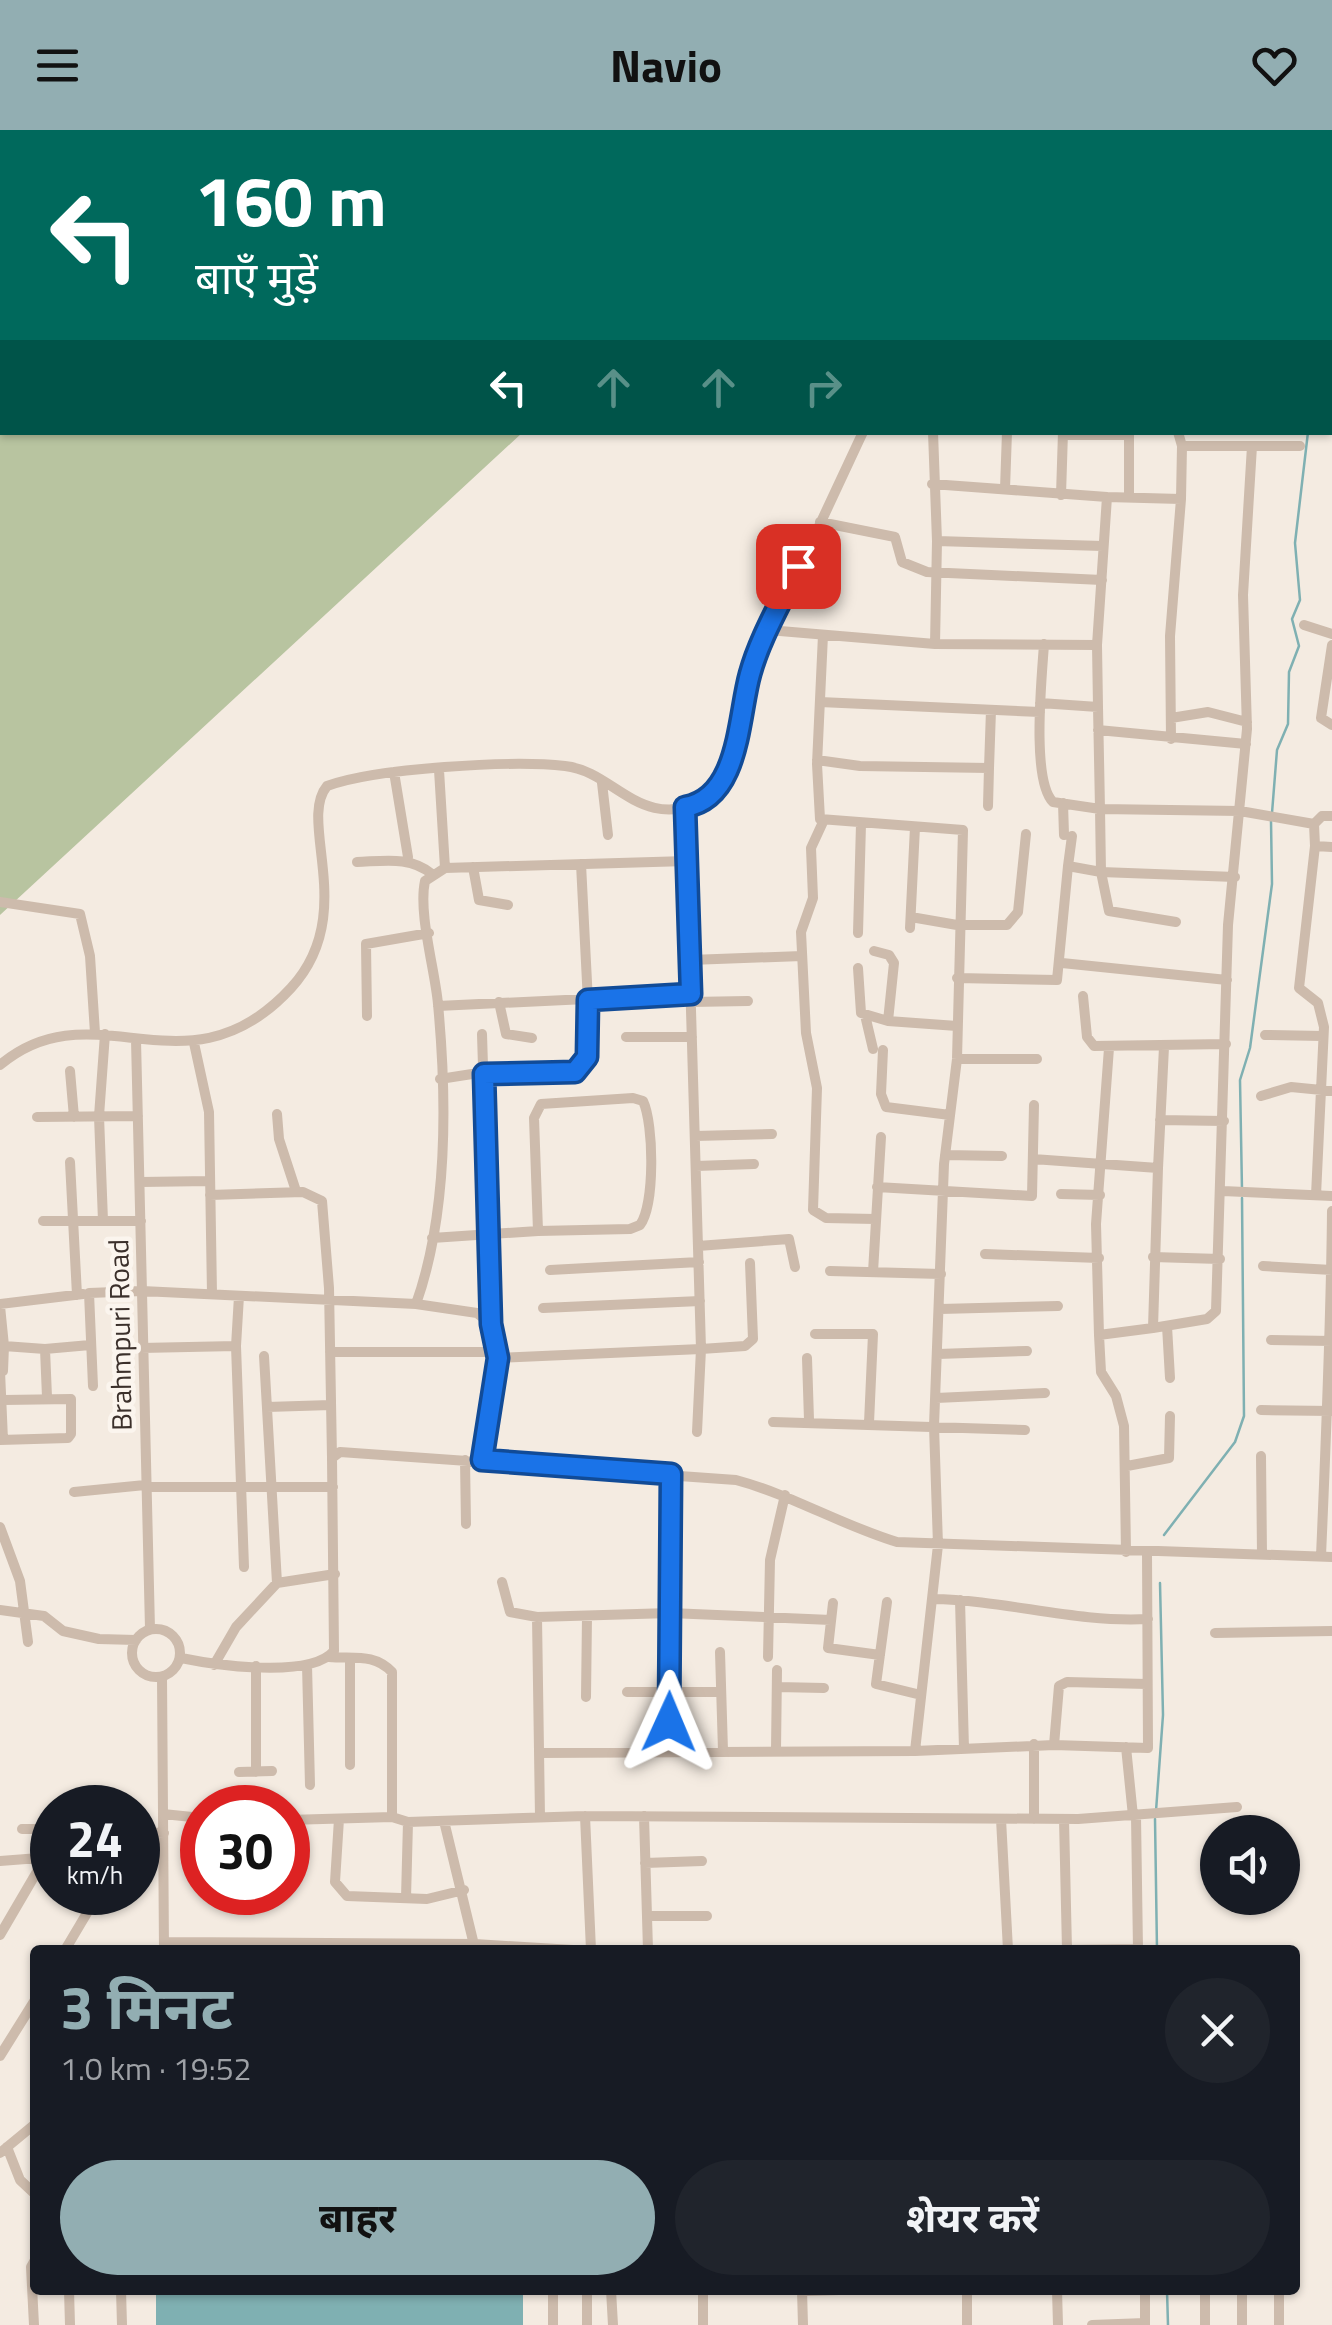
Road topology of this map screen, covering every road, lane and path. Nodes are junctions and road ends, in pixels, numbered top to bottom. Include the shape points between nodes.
1 (862, 435) edge
2 (933, 435) edge
3 (1008, 435) edge
4 (1063, 435) edge
5 (1129, 435) edge
6 (1179, 435) edge
7 (1182, 446) junction
8 (1252, 446) junction
9 (1300, 446) dead end
10 (932, 484) junction
11 (1005, 490) junction
12 (1061, 496) junction
13 (1107, 497) junction
14 (1129, 497) junction
15 (1181, 499) junction
16 (820, 522) junction
17 (937, 541) junction
18 (1103, 546) junction
19 (937, 572) junction
20 (1102, 580) junction
21 (1304, 624) dead end
22 (768, 630) junction
23 (1332, 634) edge
24 (822, 635) junction
25 (935, 644) junction
26 (1044, 644) junction
27 (1332, 645) edge
28 (1098, 646) junction
29 (820, 702) junction
30 (1098, 707) junction
31 (1040, 708) junction
32 (991, 710) junction
33 (1171, 718) junction
34 (1247, 722) junction
35 (1332, 725) edge
36 (1098, 730) junction
37 (1171, 739) junction
38 (1246, 744) junction
39 (818, 760) junction
40 (989, 768) junction
41 (439, 770) junction
42 (394, 772) junction
43 (602, 783) junction
44 (1063, 804) junction
45 (988, 806) dead end
46 (685, 807) junction
47 (1100, 809) junction
48 (1240, 811) junction
49 (1332, 816) edge
50 (823, 822) junction
51 (861, 824) junction
52 (1314, 824) junction
53 (915, 827) junction
54 (1026, 834) dead end
55 (608, 835) dead end
56 (1315, 846) junction
57 (1332, 847) edge
58 (408, 857) dead end
59 (686, 861) junction
60 (358, 862) dead end
61 (581, 864) junction
62 (1068, 866) junction
63 (473, 867) junction
64 (445, 868) junction
65 (1101, 872) junction
66 (432, 874) junction
67 (1235, 877) junction
68 (0, 902) edge
69 (508, 905) dead end
70 (1176, 922) dead end
71 (957, 925) junction
72 (429, 933) junction
73 (858, 933) dead end
74 (874, 951) dead end
75 (802, 956) junction
76 (690, 960) junction
77 (1062, 963) junction
78 (858, 968) dead end
79 (957, 978) junction
80 (1227, 980) junction
81 (1083, 996) dead end
82 (691, 998) junction
83 (588, 1000) junction
84 (748, 1001) dead end
85 (499, 1002) junction
86 (438, 1006) junction
87 (865, 1015) junction
88 (367, 1016) dead end
89 (888, 1021) junction
90 (957, 1026) junction
91 (100, 1034) junction
92 (482, 1034) dead end
93 (1265, 1034) dead end
94 (1323, 1036) junction
95 (626, 1037) dead end
96 (692, 1037) junction
97 (532, 1038) dead end
98 (136, 1040) junction
99 (194, 1043) junction
100 (1226, 1044) junction
101 (1164, 1047) junction
102 (1109, 1048) junction
103 (0, 1051) edge
104 (17, 1053) junction
105 (957, 1059) junction
106 (1037, 1059) dead end
107 (0, 1065) edge
108 (70, 1070) dead end
109 (484, 1074) junction
110 (440, 1079) junction
111 (1318, 1090) junction
112 (1332, 1091) edge
113 (1261, 1096) dead end
114 (1034, 1105) dead end
115 (278, 1114) dead end
116 (950, 1115) junction
117 (74, 1116) junction
118 (99, 1116) junction
119 (138, 1116) junction
120 (38, 1117) dead end
121 (1160, 1120) junction
122 (1224, 1121) junction
123 (772, 1134) dead end
124 (695, 1136) junction
125 (880, 1137) dead end
126 (945, 1155) junction
127 (1002, 1156) dead end
128 (1033, 1159) junction
129 (70, 1162) dead end
130 (754, 1164) dead end
131 (696, 1166) junction
132 (1101, 1166) junction
133 (1158, 1168) junction
134 (210, 1181) junction
135 (141, 1182) junction
136 (877, 1188) junction
137 (943, 1190) junction
138 (1223, 1190) junction
139 (296, 1192) junction
140 (1061, 1194) dead end
141 (210, 1195) junction
142 (1100, 1195) junction
143 (1316, 1195) junction
144 (1332, 1196) edge
145 (1332, 1211) edge
146 (876, 1218) junction
147 (73, 1221) junction
148 (102, 1221) junction
149 (141, 1221) junction
150 (43, 1222) dead end
151 (538, 1231) junction
152 (491, 1235) junction
153 (432, 1238) junction
154 (698, 1246) junction
155 (984, 1254) dead end
156 (1154, 1257) junction
157 (1099, 1258) junction
158 (1220, 1258) junction
159 (699, 1262) junction
160 (750, 1263) dead end
161 (1263, 1266) dead end
162 (795, 1267) dead end
163 (550, 1270) dead end
164 (1332, 1270) edge
165 (830, 1271) dead end
166 (874, 1272) junction
167 (941, 1274) junction
168 (142, 1291) junction
169 (83, 1294) junction
170 (212, 1294) junction
171 (239, 1296) junction
172 (700, 1301) junction
173 (330, 1302) junction
174 (416, 1304) junction
175 (0, 1305) edge
176 (1058, 1306) dead end
177 (543, 1308) dead end
178 (940, 1309) junction
179 (491, 1324) junction
180 (1167, 1326) junction
181 (1153, 1328) junction
182 (814, 1334) dead end
183 (1099, 1335) junction
184 (1271, 1340) dead end
185 (1332, 1341) edge
186 (90, 1345) junction
187 (4, 1346) junction
188 (236, 1346) junction
189 (142, 1348) junction
190 (45, 1349) junction
191 (702, 1349) junction
192 (1027, 1351) dead end
193 (330, 1352) junction
194 (938, 1354) junction
195 (498, 1355) junction
196 (264, 1356) dead end
197 (807, 1358) dead end
198 (1, 1371) edge
199 (1170, 1378) dead end
200 (92, 1386) dead end
201 (1045, 1394) dead end
202 (47, 1397) junction
203 (936, 1398) junction
204 (4, 1400) junction
205 (331, 1405) junction
206 (267, 1407) junction
207 (1261, 1410) dead end
208 (1330, 1411) edge
209 (1170, 1416) dead end
210 (809, 1420) junction
211 (773, 1422) dead end
212 (868, 1424) junction
213 (934, 1426) junction
214 (1025, 1430) dead end
215 (697, 1432) dead end
216 (2, 1440) edge
217 (1262, 1456) dead end
218 (332, 1458) junction
219 (465, 1460) junction
220 (482, 1460) junction
221 (1126, 1466) junction
222 (671, 1474) junction
223 (145, 1486) junction
224 (271, 1487) junction
225 (243, 1488) junction
226 (333, 1488) junction
227 (74, 1492) dead end
228 (785, 1495) junction
229 (466, 1524) dead end
230 (0, 1528) edge
231 (938, 1545) junction
232 (1126, 1552) junction
233 (1151, 1552) junction
234 (1262, 1555) junction
235 (1326, 1556) edge
236 (244, 1567) dead end
237 (335, 1574) junction
238 (502, 1582) dead end
239 (276, 1583) junction
240 (932, 1599) junction
241 (960, 1600) junction
242 (888, 1602) dead end
243 (833, 1603) dead end
244 (0, 1610) edge
245 (670, 1613) junction
246 (27, 1614) junction
247 (588, 1616) junction
248 (537, 1617) junction
249 (768, 1617) junction
250 (1148, 1619) junction
251 (831, 1620) junction
252 (150, 1630) junction
253 (1332, 1631) edge
254 (1215, 1633) dead end
255 (136, 1640) junction
256 (28, 1642) dead end
257 (720, 1652) dead end
258 (880, 1655) junction
259 (329, 1657) junction
260 (768, 1657) dead end
261 (180, 1658) junction
262 (350, 1658) junction
263 (214, 1665) junction
264 (307, 1665) junction
265 (256, 1666) junction
266 (777, 1670) dead end
267 (162, 1677) junction
268 (1147, 1684) junction
269 (777, 1688) junction
270 (824, 1688) dead end
271 (626, 1692) dead end
272 (670, 1692) junction
273 (722, 1692) junction
274 (921, 1695) junction
275 (586, 1696) dead end
276 (1034, 1744) junction
277 (1054, 1745) junction
278 (1126, 1747) junction
279 (964, 1749) junction
280 (776, 1750) junction
281 (723, 1751) junction
282 (915, 1751) junction
283 (669, 1752) junction
284 (539, 1753) junction
285 (350, 1766) dead end
286 (272, 1771) dead end
287 (239, 1772) dead end
288 (256, 1772) junction
289 (310, 1785) dead end
290 (1237, 1807) dead end
291 (162, 1814) junction
292 (1138, 1815) junction
293 (180, 1816) edge
294 (584, 1816) junction
295 (644, 1816) junction
296 (540, 1817) junction
297 (392, 1818) junction
298 (1001, 1819) junction
299 (1034, 1819) junction
300 (1064, 1819) junction
301 (310, 1820) edge
302 (340, 1820) junction
303 (444, 1821) junction
304 (408, 1822) junction
305 (22, 1829) dead end
306 (30, 1829) edge
307 (160, 1832) edge
308 (164, 1832) junction
309 (30, 1859) edge
310 (0, 1861) edge
311 (702, 1861) dead end
312 (645, 1863) junction
313 (30, 1887) edge
314 (464, 1890) junction
315 (406, 1898) junction
316 (86, 1915) edge
317 (647, 1916) junction
318 (707, 1916) dead end
319 (0, 1933) edge
320 (68, 1945) edge
321 (165, 1945) edge
322 (475, 1945) edge
323 (591, 1945) edge
324 (648, 1945) edge
325 (1008, 1945) edge
326 (1066, 1945) edge
327 (1138, 1945) edge
328 (30, 2008) edge
329 (0, 2056) edge
330 (30, 2128) edge
331 (4, 2150) edge
332 (30, 2189) edge
333 (32, 2295) edge
334 (69, 2295) edge
335 (121, 2295) edge
336 (552, 2295) edge
337 (587, 2295) edge
338 (612, 2295) edge
339 (703, 2295) edge
340 (802, 2295) edge
341 (966, 2295) edge
342 (1057, 2295) edge
343 (1145, 2295) edge
344 (1206, 2295) edge
345 (1242, 2295) edge
346 (1279, 2295) edge
347 (1145, 2324) edge
348 (34, 2325) edge
349 (70, 2325) edge
350 (122, 2325) edge
351 (554, 2325) edge
352 (588, 2325) edge
353 (613, 2325) edge
354 (704, 2325) edge
355 (803, 2325) edge
356 (968, 2325) edge
357 (1058, 2325) edge
358 (1092, 2325) edge
359 (1205, 2325) edge
360 (1242, 2325) edge
361 (1279, 2325) edge

1 - 16 street
2 - 10 street
3 - 11 street
4 - 12 street
5 - 14 street
6 - 7 street
7 - 8 street
7 - 15 street
8 - 9 street
8 - 34 street via 1243,595
10 - 11 street
10 - 17 street
11 - 12 street
12 - 13 street
13 - 14 street
13 - 18 street
14 - 15 street
15 - 33 street
16 - 19 street via 895,537 906,566
16 - 22 street
17 - 18 street
17 - 19 street
18 - 20 street
19 - 20 street
19 - 25 street
20 - 28 street
21 - 23 street
22 - 24 street
22 - 46 street via 718,788
24 - 25 street
24 - 29 street
25 - 26 street
26 - 28 street
26 - 31 street
27 - 35 street via 1322,716
28 - 30 street
29 - 32 street
29 - 39 street
30 - 31 street
30 - 36 street
31 - 32 street
31 - 44 street via 1045,791
32 - 40 street
33 - 34 street via 1208,712
33 - 37 street
34 - 38 street
36 - 37 street
36 - 47 street
37 - 38 street
38 - 48 street
39 - 40 street
39 - 50 street
40 - 45 street
41 - 42 street
41 - 43 street via 571,766
41 - 64 street
42 - 58 street
42 - 99 street via 347,779 321,794 317,821 328,888 319,946 292,987 256,1019
43 - 46 street via 630,802
43 - 55 street
44 - 47 street
44 - 62 street
46 - 59 street
47 - 48 street
47 - 65 street
48 - 52 street
48 - 67 street
49 - 52 street
50 - 51 street
50 - 75 street via 810,848 813,898 801,924
51 - 53 street
51 - 73 street
52 - 56 street
53 - 71 street via 910,923
53 - 71 street via 963,830
54 - 71 street via 1012,921
56 - 57 street
56 - 94 street via 1299,988 1318,1003
59 - 61 street
59 - 76 street
60 - 66 street via 398,860
61 - 63 street
61 - 83 street
62 - 65 street
62 - 77 street
63 - 64 street
63 - 69 street via 479,900
64 - 66 street
65 - 67 street
65 - 70 street via 1108,910
66 - 72 street via 424,890
67 - 80 street
68 - 91 street via 80,914
71 - 79 street
72 - 86 street
72 - 88 street via 366,944
74 - 89 street via 894,963
75 - 76 street
75 - 146 street via 817,1088 813,1210 826,1218
76 - 82 street
77 - 79 street via 1061,975 1048,983
77 - 80 street
78 - 87 street via 857,1006
79 - 90 street
80 - 100 street
81 - 102 street via 1089,1042
82 - 83 street
82 - 84 street
82 - 96 street
83 - 85 street
83 - 109 street via 587,1057 575,1072
85 - 86 street
85 - 97 street via 506,1034
86 - 110 street
87 - 89 street
87 - 116 street via 878,1049 886,1107
89 - 90 street
90 - 105 street
91 - 98 street
91 - 104 street via 35,1043
91 - 118 street
92 - 109 street
93 - 94 street
94 - 111 street
95 - 96 street
96 - 124 street
98 - 99 street
98 - 119 street, Brahmpuri Road
99 - 134 street via 209,1112
100 - 101 street
100 - 122 street
101 - 102 street
101 - 121 street
102 - 132 street
103 - 104 street
104 - 107 street
105 - 106 street
105 - 116 street
108 - 117 street
109 - 110 street
109 - 152 street
110 - 153 street
111 - 112 street
111 - 113 street
111 - 143 street
114 - 128 street
115 - 139 street
116 - 126 street
117 - 118 street
117 - 120 street
118 - 119 street
118 - 148 street
119 - 135 street, Brahmpuri Road
121 - 122 street
121 - 133 street
122 - 138 street
123 - 124 street
124 - 131 street
125 - 136 street
126 - 127 street
126 - 137 street
128 - 132 street
128 - 137 street via 1032,1196
129 - 147 street
130 - 131 street
131 - 154 street
132 - 133 street
132 - 142 street
133 - 156 street
134 - 135 street
134 - 141 street
135 - 149 street, Brahmpuri Road
136 - 137 street
136 - 146 street
137 - 167 street
138 - 143 street
138 - 158 street
139 - 141 street
139 - 173 street via 322,1202
140 - 142 street
141 - 170 street
142 - 157 street
143 - 144 street
145 - 164 street
146 - 166 street
147 - 148 street
147 - 150 street
147 - 169 street
148 - 149 street
149 - 168 street, Brahmpuri Road
151 - 151 street via 536,1109 547,1102 643,1101 650,1205 640,1225
151 - 152 street
152 - 153 street
152 - 179 street
153 - 174 street
154 - 159 street
154 - 162 street via 790,1239
155 - 157 street
156 - 158 street
156 - 181 street
157 - 183 street
158 - 180 street via 1216,1311 1207,1319
159 - 163 street
159 - 172 street
160 - 191 street via 754,1339 745,1346
161 - 164 street
164 - 185 street
165 - 166 street
166 - 167 street
167 - 178 street
168 - 169 street
168 - 170 street
168 - 189 street, Brahmpuri Road
169 - 175 street
169 - 186 street
170 - 171 street
171 - 173 street
171 - 188 street
172 - 177 street
172 - 191 street
173 - 174 street
173 - 193 street
174 - 179 street via 477,1313
175 - 187 street
176 - 178 street
178 - 194 street
179 - 195 street
180 - 181 street
180 - 199 street
181 - 183 street
182 - 212 street via 873,1334
183 - 221 street via 1101,1372 1122,1411
184 - 185 street
185 - 208 street
186 - 190 street
186 - 200 street
187 - 190 street
187 - 198 street
188 - 189 street
188 - 225 street
189 - 223 street, Brahmpuri Road
190 - 202 street
191 - 195 street
191 - 215 street
192 - 194 street
193 - 195 street
193 - 205 street
194 - 203 street
195 - 220 street
196 - 206 street
197 - 210 street
198 - 204 street
201 - 203 street
202 - 204 street
202 - 216 street via 71,1399 71,1436
203 - 213 street
204 - 216 street
205 - 206 street
205 - 218 street
206 - 224 street
207 - 208 street
208 - 235 street
209 - 221 street via 1169,1458
210 - 211 street
210 - 212 street
212 - 213 street
213 - 214 street
213 - 231 street
217 - 234 street
218 - 219 street via 349,1452
218 - 226 street
219 - 220 street
219 - 229 street
220 - 222 street
221 - 232 street
222 - 228 street via 736,1480
222 - 245 street
223 - 225 street
223 - 227 street
223 - 252 street, Brahmpuri Road
224 - 225 street
224 - 226 street
224 - 239 street
225 - 236 street
226 - 237 street
228 - 231 street via 860,1531
228 - 249 street via 770,1560
230 - 246 street
231 - 232 street
231 - 240 street
232 - 233 street
233 - 234 street
233 - 250 street
234 - 235 street
237 - 239 street
237 - 259 street
238 - 248 street via 510,1612
239 - 263 street via 236,1627
240 - 241 street
240 - 274 street
241 - 250 street via 1073,1618
241 - 279 street
242 - 258 street
243 - 251 street
244 - 246 street
245 - 247 street
245 - 249 street
245 - 272 street
246 - 255 street via 44,1616 63,1632
246 - 256 street
247 - 248 street
247 - 275 street
248 - 284 street
249 - 251 street
249 - 260 street
250 - 268 street
251 - 258 street via 830,1650
252 - 255 street
252 - 261 street via 174,1636
253 - 254 street
255 - 267 street via 136,1667
257 - 273 street
258 - 274 street via 877,1686
259 - 262 street
259 - 264 street
261 - 263 street
261 - 267 street
262 - 285 street
262 - 297 street via 381,1660 392,1672
263 - 265 street
264 - 265 street
264 - 289 street
265 - 288 street
266 - 269 street
267 - 291 street
268 - 277 street via 1059,1686
268 - 278 street via 1148,1748
269 - 270 street
269 - 280 street
271 - 272 street
272 - 273 street
272 - 283 street
273 - 281 street
274 - 282 street
276 - 277 street
276 - 279 street
276 - 299 street
277 - 278 street
278 - 292 street
279 - 282 street
280 - 281 street
280 - 282 street
281 - 283 street
283 - 284 street
284 - 296 street
286 - 288 street
287 - 288 street
290 - 292 street
291 - 293 street
291 - 308 street
292 - 300 street
292 - 327 street
294 - 295 street
294 - 296 street
294 - 323 street
295 - 298 street
295 - 312 street
296 - 303 street
297 - 302 street
297 - 304 street
298 - 299 street
298 - 325 street
299 - 300 street
300 - 326 street
301 - 302 street
302 - 315 street via 338,1890
303 - 304 street
303 - 314 street
304 - 315 street
305 - 306 street
307 - 308 street
308 - 321 street
309 - 310 street
311 - 312 street
312 - 317 street
313 - 319 street
314 - 315 street
314 - 322 street
316 - 320 street
317 - 318 street
317 - 324 street
328 - 329 street
330 - 331 street
331 - 332 street
333 - 348 street
334 - 349 street
335 - 350 street
336 - 351 street
337 - 352 street
338 - 353 street
339 - 354 street
340 - 355 street
341 - 356 street
342 - 357 street
343 - 347 street
344 - 359 street
345 - 360 street
346 - 361 street
347 - 358 street

